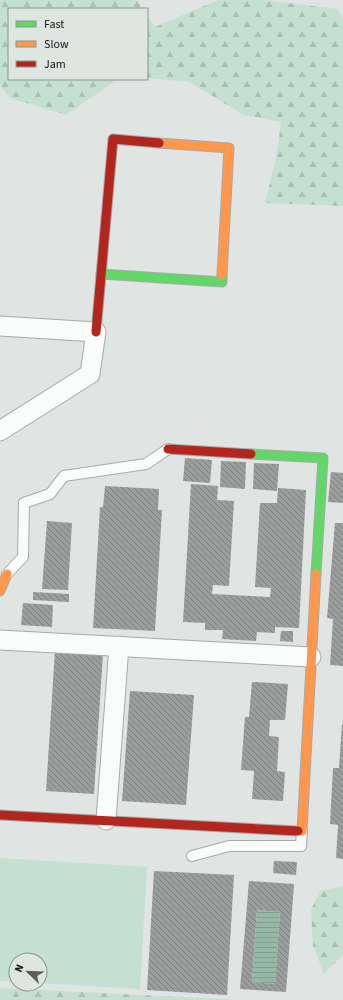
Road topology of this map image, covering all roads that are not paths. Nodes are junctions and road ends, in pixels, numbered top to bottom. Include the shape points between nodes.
1 (101, 274) junction
2 (0, 326) edge
3 (96, 332) junction
4 (0, 431) edge
5 (168, 449) joint
6 (2, 584) edge
7 (0, 640) edge
8 (119, 646) junction
9 (311, 657) junction
10 (0, 815) edge
11 (106, 820) junction
12 (302, 831) junction
13 (192, 856) dead end

1 - 1 street via 113,139 229,148 222,282
1 - 3 street
2 - 3 street
3 - 4 street via 90,374
5 - 6 lane via 146,464 64,476 50,494 24,503 23,557
5 - 9 street via 324,458
7 - 8 street
8 - 9 street
8 - 11 street
9 - 12 street
10 - 11 street
11 - 12 street
12 - 13 lane via 301,846 229,846

